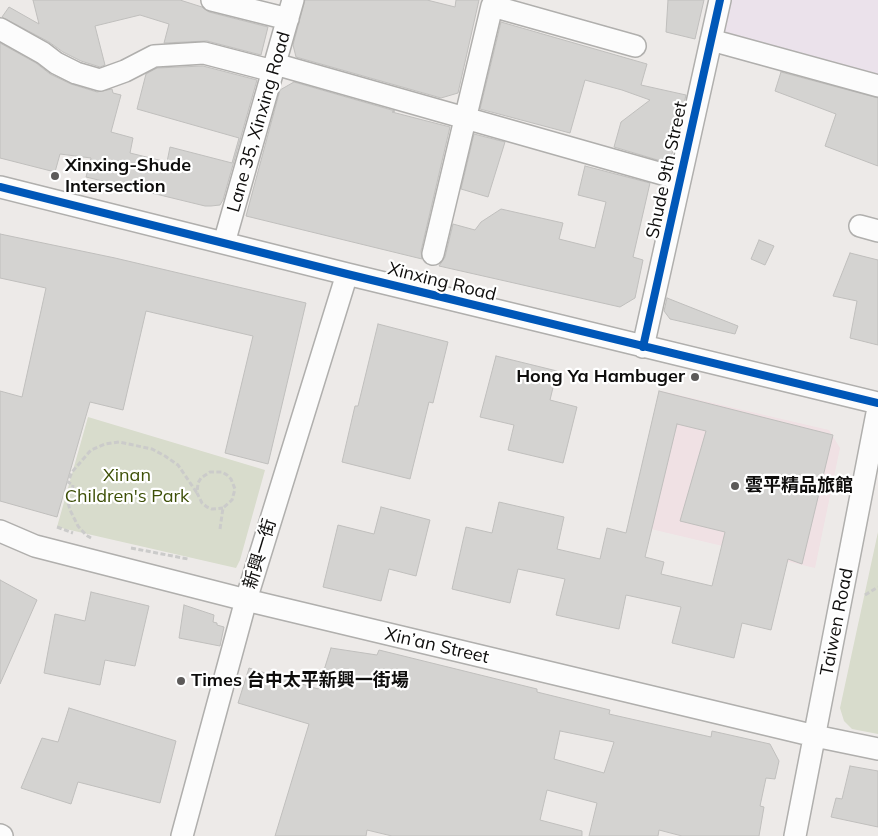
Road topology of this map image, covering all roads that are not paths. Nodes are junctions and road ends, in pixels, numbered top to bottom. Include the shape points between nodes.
1 (212, 0) edge
2 (720, 0) edge
3 (290, 10) edge
4 (0, 30) edge
5 (711, 40) junction
6 (634, 46) dead end
7 (274, 68) junction
8 (878, 86) edge
9 (466, 117) junction
10 (680, 179) junction
11 (0, 186) edge
12 (224, 243) junction
13 (433, 254) dead end
14 (347, 274) junction
15 (643, 347) junction
16 (878, 403) edge
17 (878, 408) edge
18 (0, 532) edge
19 (246, 600) junction
20 (815, 736) junction
21 (878, 749) edge
22 (182, 836) edge
23 (795, 836) edge

1 - 3 street
2 - 5 street, Shude 9th Street
3 - 7 street, Lane 35, Xinxing Road
4 - 7 street via 76,73 100,80 154,56 204,53
5 - 8 street
5 - 10 street, Shude 9th Street
6 - 9 street via 492,6
7 - 9 street
7 - 12 street, Lane 35, Xinxing Road
9 - 10 street
9 - 13 street
10 - 15 street, Shude 9th Street
11 - 12 street, Xinxing Road
12 - 14 street, Xinxing Road
14 - 15 street, Xinxing Road
14 - 19 street, 新興一街
15 - 16 street, Xinxing Road
17 - 20 street, Taiwen Road
18 - 19 street, Xin’an Street via 35,546
19 - 20 street, Xin’an Street
19 - 22 street, 新興一街
20 - 21 street, Xin’an Street
20 - 23 street, Taiwen Road

